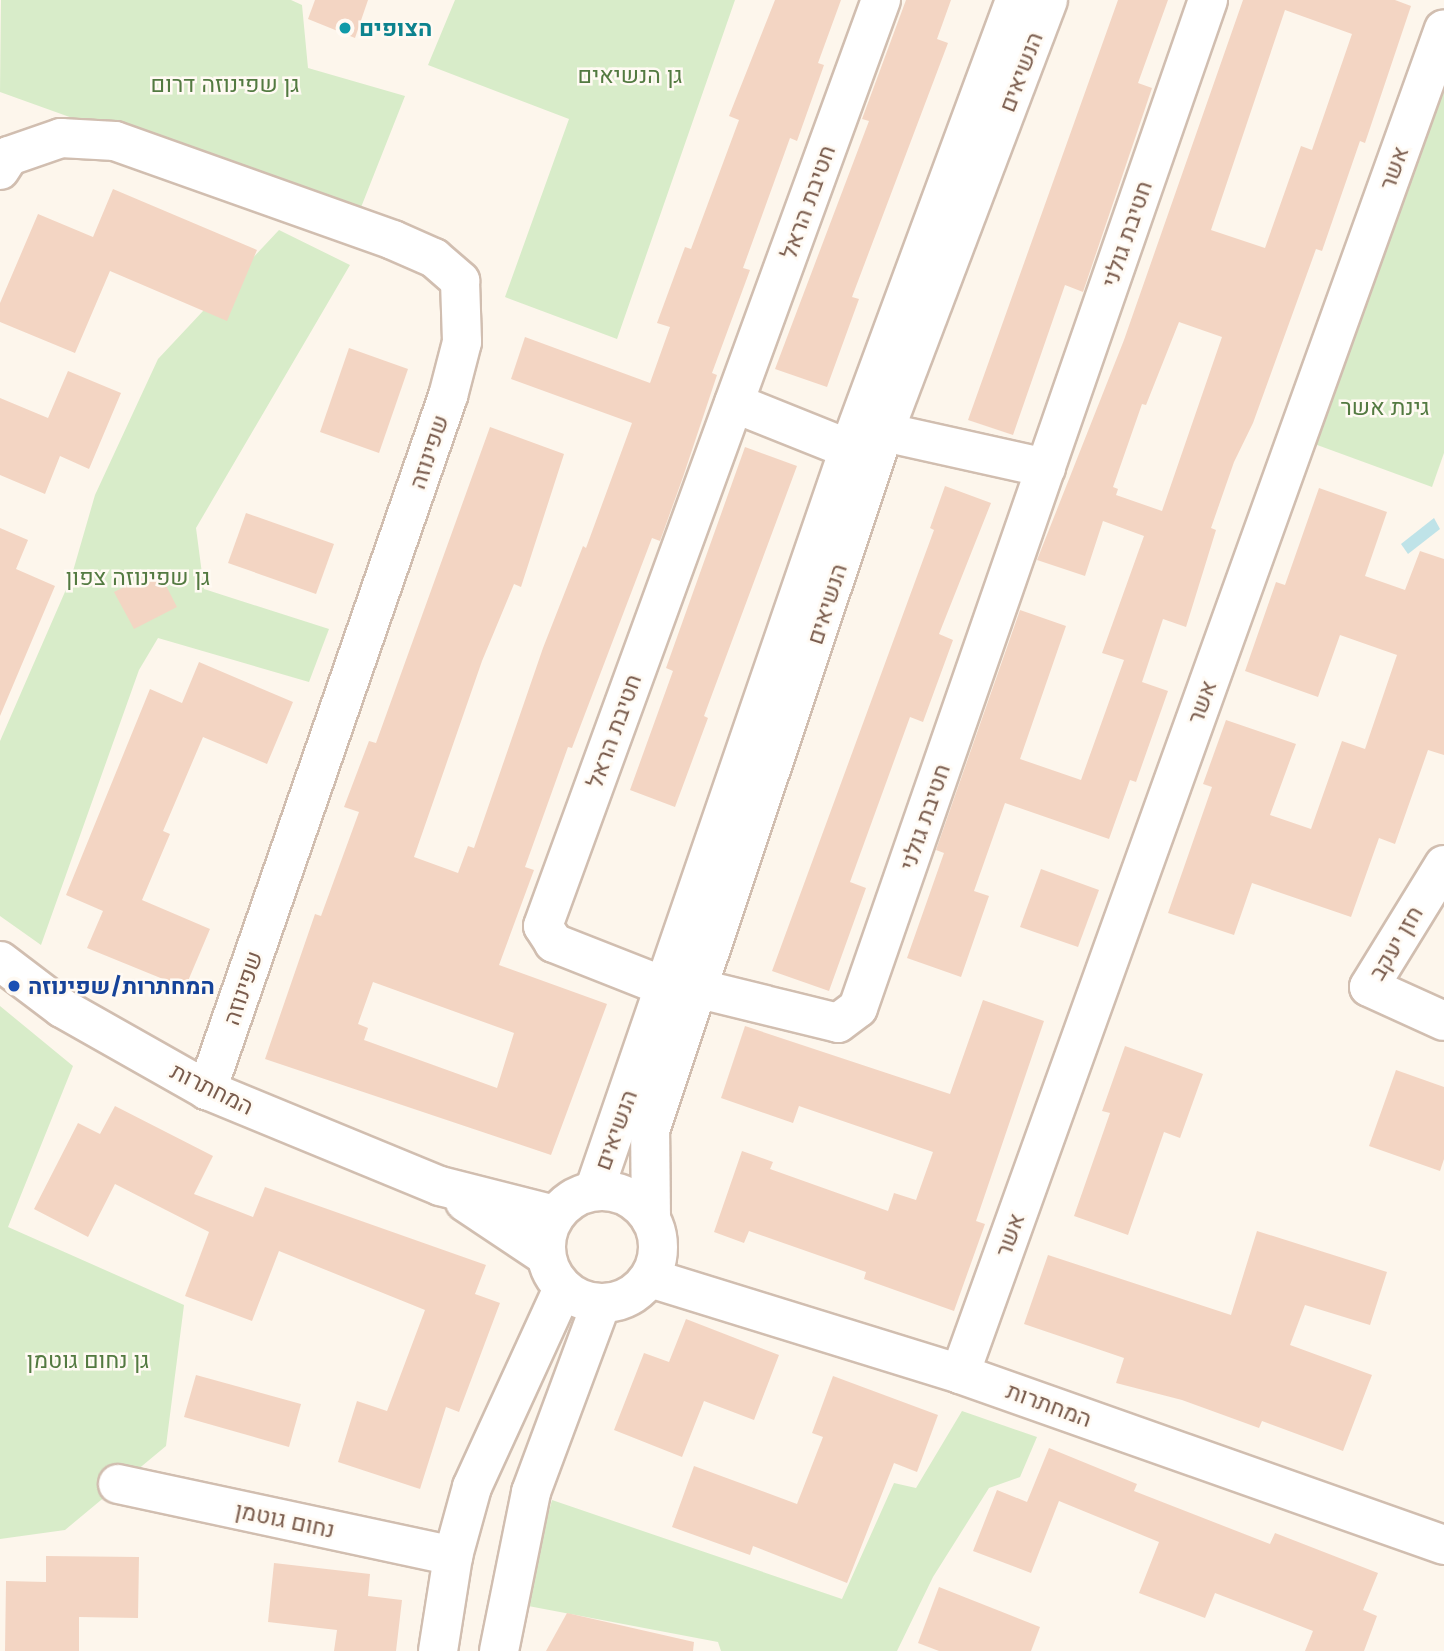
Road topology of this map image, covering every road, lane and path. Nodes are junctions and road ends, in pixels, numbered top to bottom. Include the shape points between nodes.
1 (881, 0) edge
2 (1015, 0) edge
3 (1048, 0) edge
4 (1208, 0) edge
5 (1444, 29) edge
6 (0, 170) edge
7 (734, 403) junction
8 (884, 432) junction
9 (849, 449) junction
10 (1046, 468) junction
11 (1444, 865) edge
12 (0, 961) edge
13 (684, 988) junction
14 (1444, 1021) edge
15 (207, 1090) junction
16 (440, 1185) junction
17 (594, 1191) junction
18 (555, 1215) junction
19 (651, 1219) junction
20 (555, 1272) junction
21 (650, 1278) junction
22 (601, 1304) junction
23 (960, 1374) junction
24 (118, 1484) dead end
25 (1444, 1545) edge
26 (453, 1556) junction
27 (438, 1651) edge
28 (499, 1651) edge

1 - 7 street, חטיבת הראל
2 - 9 street, הנשיאים
3 - 8 street, הנשיאים
4 - 10 street, חטיבת גולני
5 - 23 street, אשר
6 - 15 street, שפינוזה via 9,156 61,138 115,141 393,240 434,258 460,281 461,342 448,396
7 - 9 street
7 - 13 street, חטיבת הראל via 543,926 554,943
8 - 10 street
8 - 13 street, הנשיאים
9 - 13 street, הנשיאים
10 - 13 street, חטיבת גולני via 858,1009 838,1023
11 - 14 street, חזן יעקב via 1369,987
12 - 15 street, המחתרות via 62,1008
13 - 17 street, הנשיאים
13 - 19 street, הנשיאים via 650,1130
15 - 16 street, המחתרות
16 - 18 street, המחתרות
16 - 20 street, המחתרות
17 - 18 street via 571,1199
17 - 19 street via 616,1192 636,1202
18 - 20 street via 546,1237
19 - 21 street via 658,1239
20 - 22 street via 580,1300
20 - 26 street via 472,1487
21 - 22 street via 637,1292
21 - 23 street, המחתרות
22 - 28 street via 531,1492
23 - 25 street, המחתרות
24 - 26 street, נחום גוטמן
26 - 27 street

